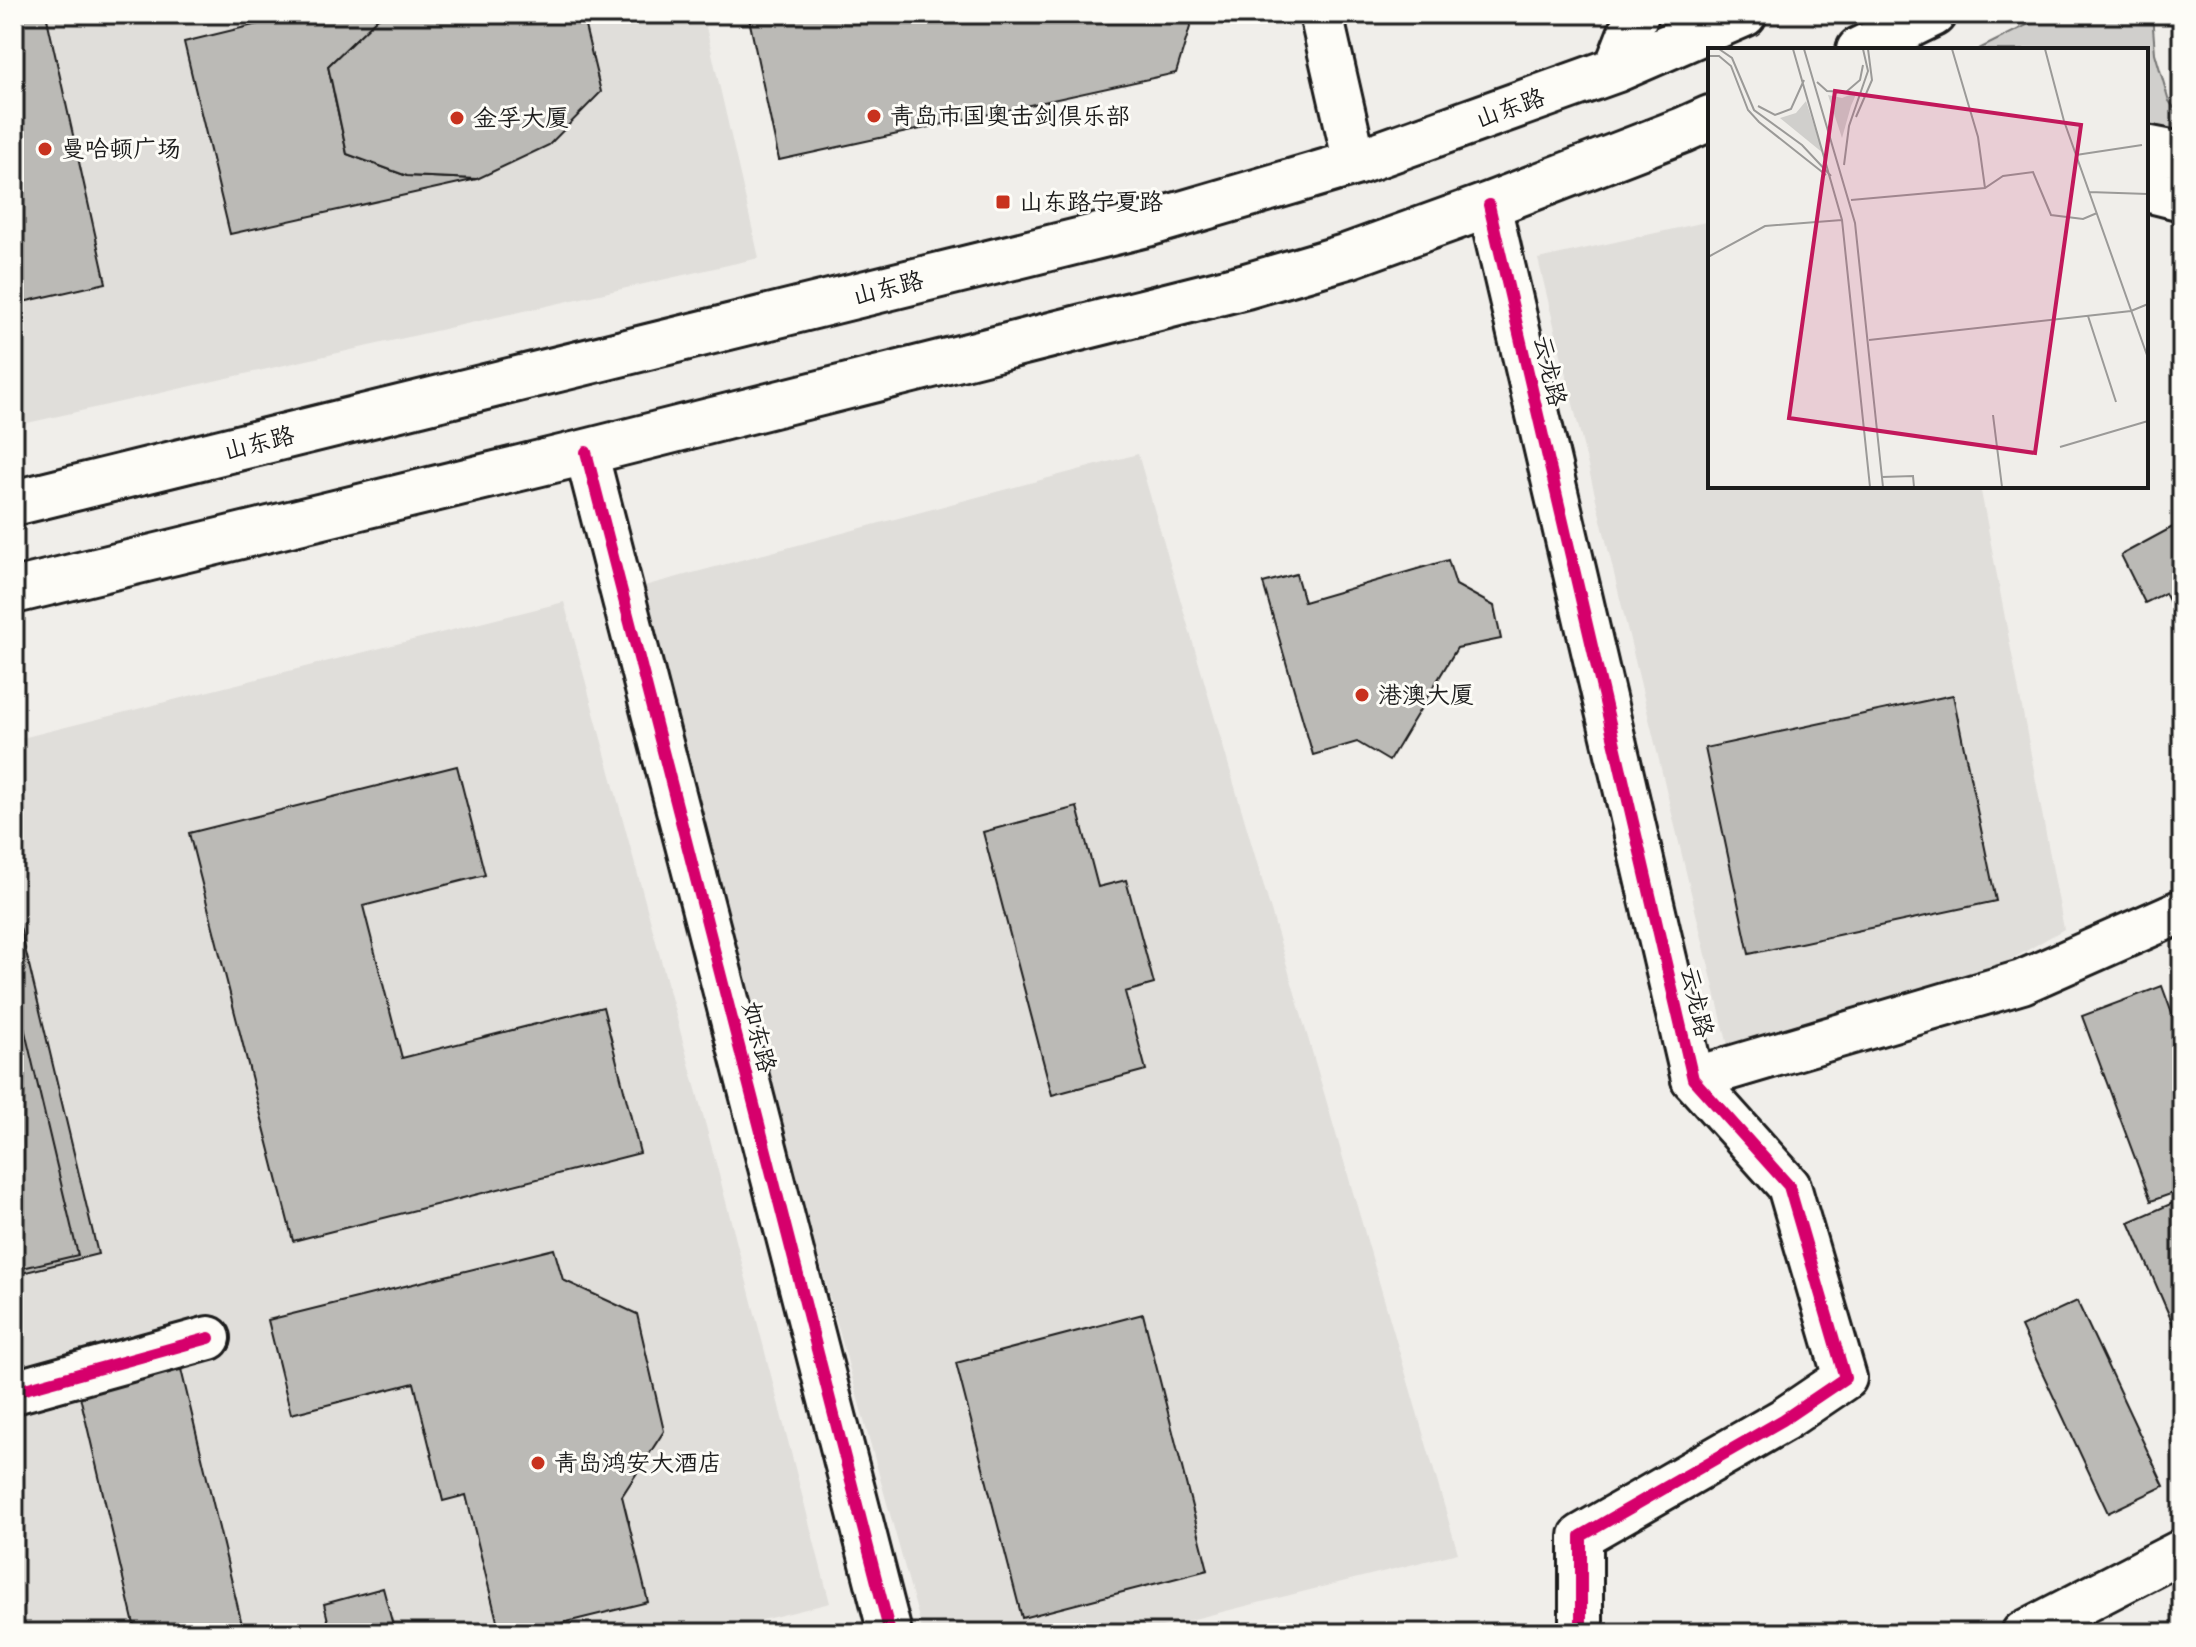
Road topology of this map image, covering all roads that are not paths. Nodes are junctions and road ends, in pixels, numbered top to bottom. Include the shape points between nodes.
1 (1321, 14) edge
2 (1637, 14) edge
3 (1667, 14) edge
4 (1744, 14) edge
5 (1933, 14) edge
6 (1863, 48) edge
7 (1615, 70) junction
8 (1701, 126) edge
9 (2148, 148) edge
10 (2182, 155) edge
11 (1355, 163) junction
12 (2148, 190) edge
13 (2182, 199) edge
14 (1489, 205) junction
15 (586, 452) junction
16 (14, 503) edge
17 (14, 591) edge
18 (2182, 911) edge
19 (1693, 1079) junction
20 (209, 1338) dead end
21 (14, 1392) edge
22 (2182, 1551) edge
23 (890, 1633) edge
24 (1581, 1633) edge
25 (2023, 1633) edge

1 - 11 street
2 - 7 street
3 - 7 main road
4 - 7 main road, 山东路
5 - 6 main road
7 - 11 main road, 山东路
8 - 14 main road
9 - 10 main road
11 - 16 main road, 山东路 via 1147,224
12 - 13 street
14 - 15 main road via 1246,286
14 - 19 street, 云龙路
15 - 17 main road
15 - 23 street, 如东路
18 - 19 street via 2022,982
19 - 24 street, 云龙路 via 1789,1186 1845,1378 1783,1420 1581,1536
20 - 21 street
22 - 25 street

